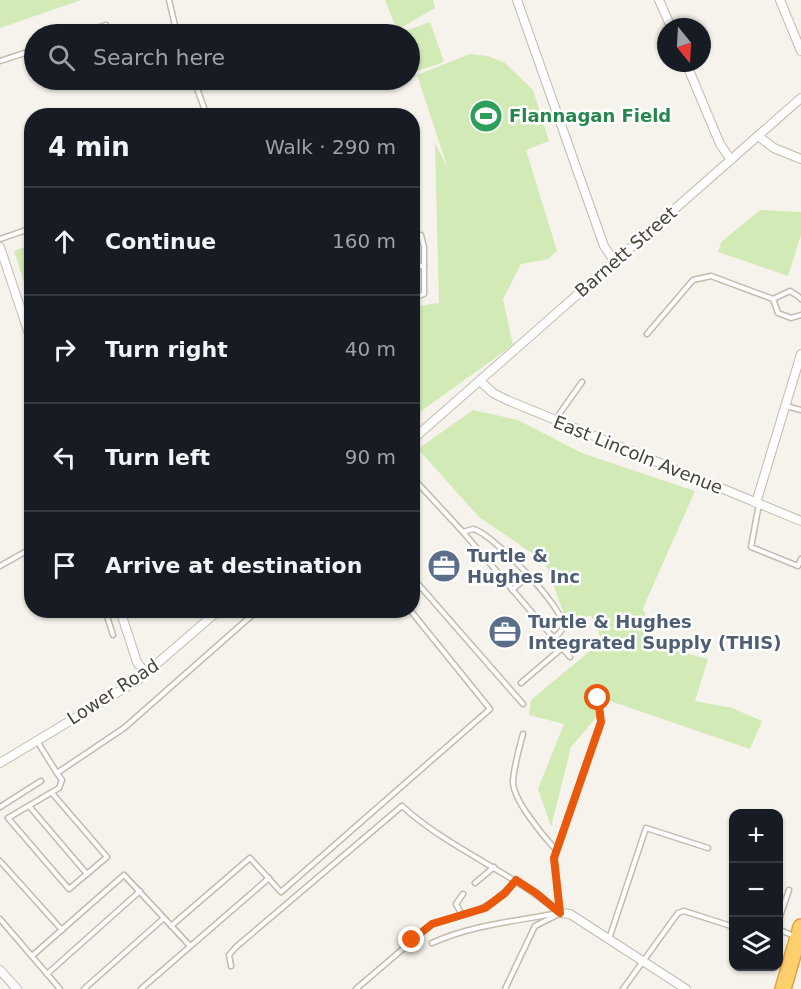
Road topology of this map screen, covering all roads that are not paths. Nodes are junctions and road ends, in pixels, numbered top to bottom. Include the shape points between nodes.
1 (169, 0) edge
2 (517, 0) edge
3 (659, 0) edge
4 (780, 0) edge
5 (667, 18) edge
6 (175, 24) edge
7 (801, 51) edge
8 (24, 53) edge
9 (0, 61) edge
10 (690, 72) edge
11 (198, 90) edge
12 (801, 98) edge
13 (204, 108) edge
14 (758, 136) junction
15 (801, 159) edge
16 (731, 160) junction
17 (24, 231) edge
18 (420, 235) edge
19 (0, 239) edge
20 (0, 247) edge
21 (615, 262) junction
22 (424, 265) junction
23 (420, 266) edge
24 (420, 295) edge
25 (773, 299) junction
26 (801, 299) edge
27 (801, 315) edge
28 (24, 319) edge
29 (647, 334) dead end
30 (801, 354) edge
31 (480, 381) junction
32 (582, 382) dead end
33 (785, 406) junction
34 (801, 410) edge
35 (557, 421) junction
36 (420, 434) edge
37 (420, 486) edge
38 (758, 503) junction
39 (801, 521) edge
40 (463, 532) junction
41 (24, 552) edge
42 (801, 559) edge
43 (0, 566) edge
44 (528, 576) junction
45 (420, 586) edge
46 (512, 590) junction
47 (108, 618) edge
48 (123, 618) edge
49 (210, 618) edge
50 (249, 618) edge
51 (416, 618) edge
52 (113, 635) dead end
53 (554, 638) junction
54 (562, 648) junction
55 (570, 657) dead end
56 (146, 674) junction
57 (521, 684) dead end
58 (598, 698) dead end
59 (523, 704) dead end
60 (523, 734) dead end
61 (37, 741) junction
62 (0, 763) edge
63 (57, 773) junction
64 (41, 781) dead end
65 (51, 793) junction
66 (29, 806) junction
67 (0, 807) edge
68 (708, 848) dead end
69 (556, 850) junction
70 (0, 861) edge
71 (494, 867) junction
72 (87, 874) junction
73 (268, 878) junction
74 (516, 880) junction
75 (475, 883) dead end
76 (789, 890) dead end
77 (140, 891) junction
78 (463, 894) dead end
79 (560, 913) junction
80 (462, 915) junction
81 (780, 917) edge
82 (164, 918) junction
83 (0, 919) edge
84 (729, 925) edge
85 (171, 926) junction
86 (62, 930) junction
87 (783, 930) edge
88 (800, 932) edge
89 (609, 939) junction
90 (432, 942) dead end
91 (190, 946) junction
92 (32, 956) junction
93 (644, 962) junction
94 (231, 966) dead end
95 (0, 970) edge
96 (47, 974) junction
97 (782, 987) edge
98 (16, 989) edge
99 (60, 989) edge
100 (84, 989) edge
101 (141, 989) edge
102 (356, 989) edge
103 (505, 989) edge
104 (623, 989) edge
105 (686, 989) edge

1 - 6 lane
2 - 21 street via 604,246
3 - 5 street
4 - 7 street
8 - 9 lane
10 - 16 street via 720,144
11 - 13 lane
12 - 14 street, Barnett Street
14 - 15 street via 774,148
14 - 16 street, Barnett Street
16 - 21 street, Barnett Street
17 - 19 lane
18 - 22 lane
20 - 28 street
21 - 31 street, Barnett Street
22 - 23 lane
22 - 24 lane via 424,294
25 - 26 lane via 790,291
25 - 27 lane via 778,313 791,318
25 - 29 lane via 711,276 693,280
30 - 33 street
31 - 35 street, East Lincoln Avenue via 493,393
31 - 36 street, Barnett Street
32 - 35 lane
33 - 34 lane
33 - 38 street
35 - 38 street, East Lincoln Avenue
37 - 40 lane
38 - 39 street, East Lincoln Avenue
38 - 42 lane via 752,547 798,566
40 - 44 lane via 482,532
40 - 46 lane
41 - 43 lane
44 - 46 lane
44 - 53 lane via 551,602 563,624
45 - 59 lane
46 - 53 lane
47 - 52 lane
48 - 56 street via 137,662
49 - 56 street, Lower Road
50 - 63 lane via 124,728
51 - 73 lane via 490,709 281,892
53 - 54 lane
54 - 55 lane
54 - 57 lane
56 - 61 street, Lower Road
58 - 69 lane via 601,722
60 - 69 lane via 512,784 536,827
61 - 62 street, Lower Road
61 - 63 lane
63 - 65 lane via 62,780
64 - 67 lane
65 - 66 lane
65 - 72 lane via 106,857
66 - 72 lane
66 - 72 lane via 8,818 69,889
68 - 89 lane via 646,828
69 - 79 lane
70 - 86 lane
71 - 74 lane
71 - 75 lane
71 - 94 lane via 421,823 402,806 236,947 229,956
73 - 85 lane via 250,858
73 - 91 lane
74 - 79 lane
74 - 80 lane via 485,908
76 - 81 lane
77 - 82 lane
77 - 86 lane via 124,875
77 - 96 lane
78 - 80 lane via 456,904
79 - 89 street via 570,914
79 - 90 lane via 475,928
79 - 103 lane via 535,926
80 - 102 lane via 432,924
82 - 85 lane
82 - 100 lane
83 - 92 lane
84 - 93 lane via 684,911 678,913
85 - 91 lane
86 - 92 lane
87 - 88 lane
88 - 97 highway
89 - 93 street
91 - 101 lane
92 - 96 lane
93 - 104 lane
93 - 105 street
95 - 98 street
96 - 99 lane

